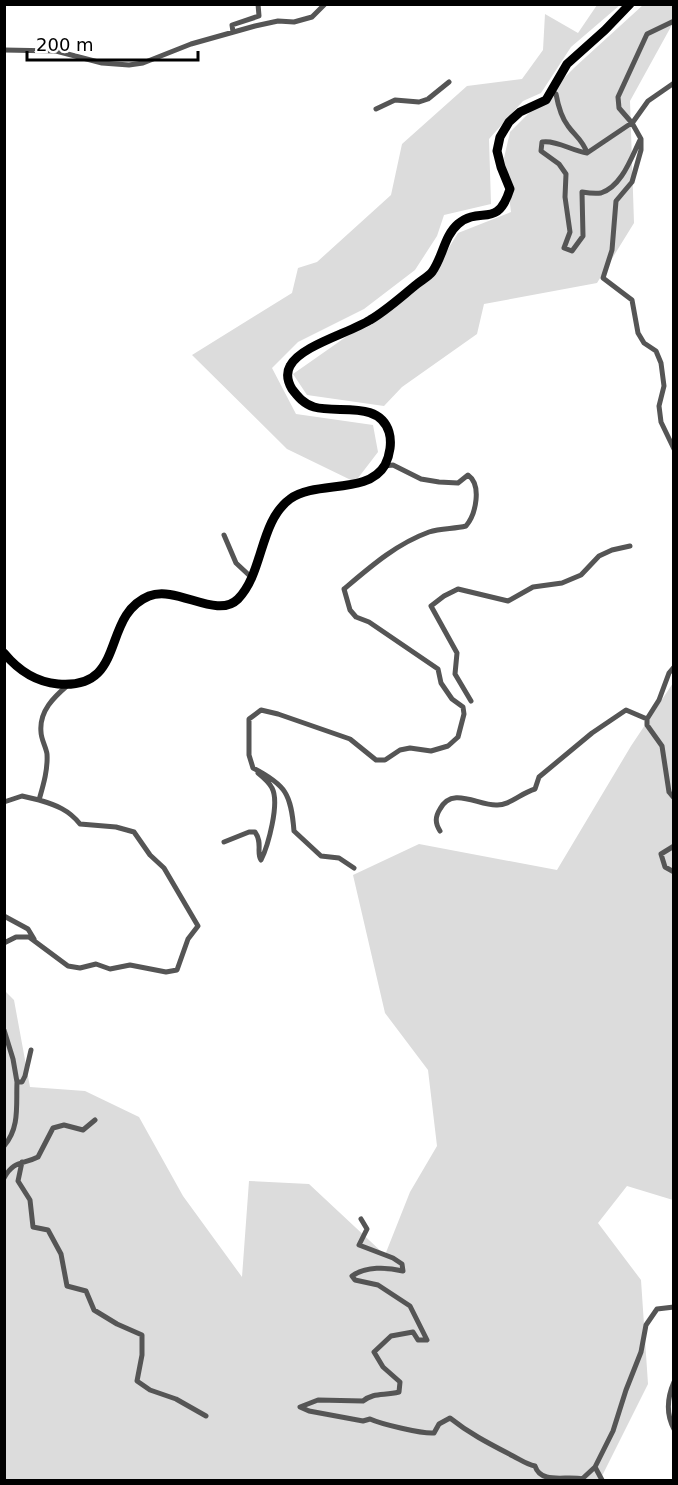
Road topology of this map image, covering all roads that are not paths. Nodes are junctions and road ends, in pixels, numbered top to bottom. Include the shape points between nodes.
1 (258, 4) edge
2 (326, 4) edge
3 (630, 4) edge
4 (674, 21) edge
5 (233, 32) junction
6 (4, 50) edge
7 (449, 82) dead end
8 (674, 83) edge
9 (552, 92) junction
10 (376, 109) dead end
11 (632, 123) junction
12 (641, 139) junction
13 (587, 153) junction
14 (674, 449) edge
15 (384, 466) junction
16 (224, 535) dead end
17 (630, 546) dead end
18 (251, 577) junction
19 (4, 653) edge
20 (674, 667) edge
21 (68, 685) junction
22 (471, 701) dead end
23 (647, 719) junction
24 (253, 768) junction
25 (674, 798) edge
26 (39, 800) junction
27 (4, 802) edge
28 (440, 831) dead end
29 (224, 842) dead end
30 (674, 846) edge
31 (354, 868) dead end
32 (674, 872) edge
33 (4, 916) edge
34 (35, 940) junction
35 (4, 943) edge
36 (4, 1030) edge
37 (31, 1050) dead end
38 (17, 1082) junction
39 (95, 1120) dead end
40 (4, 1146) edge
41 (22, 1162) junction
42 (4, 1178) edge
43 (361, 1219) dead end
44 (674, 1307) edge
45 (674, 1382) edge
46 (206, 1416) dead end
47 (674, 1429) edge
48 (595, 1467) junction
49 (581, 1480) edge
50 (602, 1480) edge

1 - 5 street via 259,16 233,25
2 - 5 street via 312,17
3 - 9 highway via 567,64
4 - 11 street via 648,34 620,92 617,104
5 - 6 street via 129,65 56,51
7 - 10 street via 428,99 395,100
8 - 11 street via 648,101
9 - 13 street via 568,126 584,142
9 - 15 highway via 546,100 520,112 500,137 497,152 510,189 506,205 498,212 460,222 432,272 371,320 308,349 290,365 289,384 298,399 314,407 359,409 387,425 391,445
11 - 12 street
11 - 13 street
12 - 13 street via 626,170 611,188 599,194 582,192 583,236 572,251 564,248 570,231 566,174 542,151 542,142
12 - 14 street via 642,150 632,182 616,201 612,250 603,278 632,300 638,333 656,351 661,363 661,422
15 - 18 highway via 360,483 304,492 289,500 277,514
15 - 24 street via 393,465 421,479 439,482 458,483 468,475 475,483 473,509 466,526 432,531 406,541 344,589 356,617 438,669 441,682 465,714 458,737 448,746 431,751 410,748 376,760 350,739 261,710 249,719
16 - 18 street via 236,563
17 - 22 street via 599,556 581,575 562,583 533,586 508,602 458,589 431,606 457,653 455,674
18 - 21 highway via 238,598 226,606 167,593 141,600 124,619 100,673 84,683
19 - 21 highway via 26,674
20 - 23 street
21 - 26 street via 51,699 42,720 45,781
23 - 25 street via 662,746 669,792
23 - 28 street via 626,710 539,777 535,789 508,803 496,805 452,798 444,802 436,816
24 - 29 street via 272,788 274,803 265,851 261,860 255,832
24 - 31 street via 288,794 294,831 306,843 321,856 339,858
26 - 27 street via 22,796
26 - 34 street via 74,815 80,824 134,832 164,868 198,926 188,939 177,970 166,972 130,965 110,969 96,964 68,966
30 - 32 street via 661,854 665,867
33 - 34 street via 28,929
34 - 35 street via 21,936
36 - 38 street
37 - 38 street via 25,1076
38 - 40 street via 16,1126
39 - 41 street via 83,1130 64,1125 52,1128 38,1157
41 - 42 street
41 - 46 street via 18,1181 30,1200 33,1227 48,1230 61,1254 67,1286 86,1291 94,1310 142,1335 137,1381
43 - 49 street via 367,1229 359,1245 393,1258 402,1264 403,1271 379,1268 351,1276 378,1285 410,1306 427,1340 418,1340 413,1332 391,1336 374,1352 383,1367 400,1382 399,1392 371,1395 363,1401 318,1400 300,1407 426,1434 434,1433 439,1424 450,1418 486,1443 535,1466 544,1476
44 - 48 street via 657,1309 646,1325 641,1352 613,1431
45 - 47 street via 668,1398 669,1420
48 - 49 street
48 - 50 street

